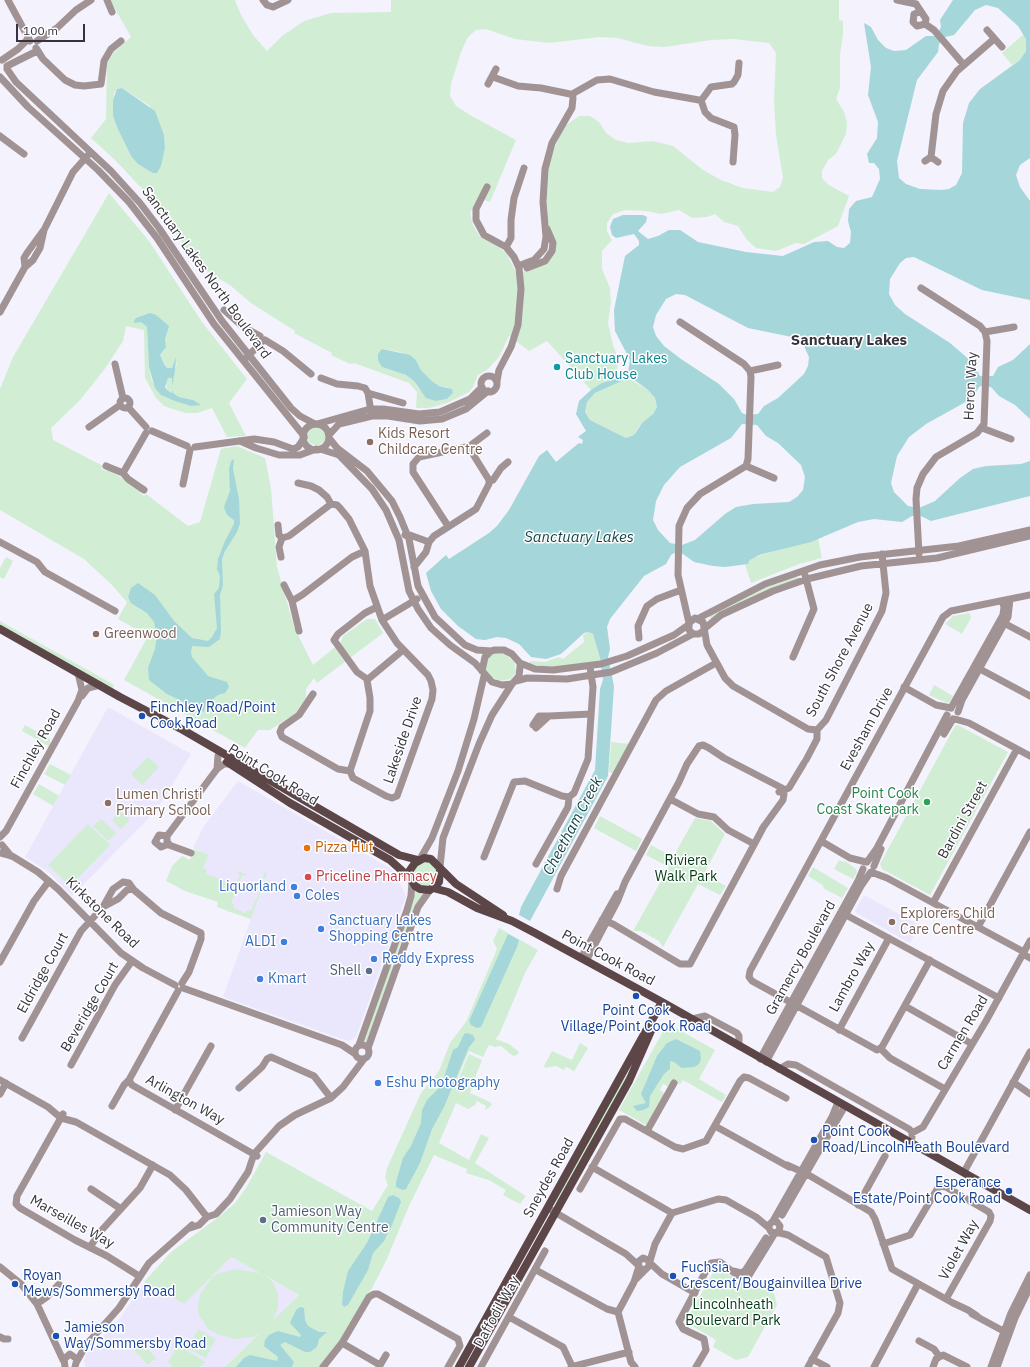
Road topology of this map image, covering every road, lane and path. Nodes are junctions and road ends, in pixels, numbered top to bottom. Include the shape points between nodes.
1 (8, 0) edge
2 (91, 0) edge
3 (107, 0) edge
4 (263, 0) edge
5 (288, 0) edge
6 (897, 0) edge
7 (917, 2) edge
8 (112, 12) dead end
9 (917, 13) junction
10 (925, 24) junction
11 (987, 30) dead end
12 (994, 39) junction
13 (121, 41) dead end
14 (33, 44) junction
15 (1002, 47) dead end
16 (18, 49) junction
17 (25, 58) junction
18 (0, 60) edge
19 (739, 63) dead end
20 (964, 65) junction
21 (7, 68) junction
22 (496, 69) dead end
23 (0, 76) edge
24 (493, 77) junction
25 (488, 84) dead end
26 (572, 95) junction
27 (701, 100) junction
28 (0, 136) edge
29 (90, 152) junction
30 (24, 154) dead end
31 (85, 158) junction
32 (733, 162) dead end
33 (938, 162) dead end
34 (524, 168) dead end
35 (487, 187) dead end
36 (547, 229) junction
37 (506, 247) junction
38 (544, 249) junction
39 (552, 251) junction
40 (519, 269) junction
41 (921, 288) dead end
42 (224, 310) dead end
43 (0, 312) edge
44 (680, 322) dead end
45 (1014, 327) dead end
46 (985, 332) junction
47 (259, 340) junction
48 (249, 355) junction
49 (243, 360) junction
50 (502, 362) junction
51 (115, 364) dead end
52 (778, 365) dead end
53 (750, 371) junction
54 (311, 374) dead end
55 (488, 376) junction
56 (321, 378) dead end
57 (497, 381) junction
58 (485, 389) junction
59 (368, 393) junction
60 (124, 403) junction
61 (403, 403) dead end
62 (371, 412) junction
63 (316, 424) junction
64 (89, 427) dead end
65 (982, 428) junction
66 (148, 430) junction
67 (487, 433) dead end
68 (304, 437) junction
69 (329, 437) junction
70 (1012, 439) dead end
71 (240, 441) junction
72 (274, 442) junction
73 (191, 448) junction
74 (467, 448) junction
75 (318, 449) junction
76 (272, 453) junction
77 (508, 462) dead end
78 (106, 466) dead end
79 (746, 466) junction
80 (123, 473) junction
81 (774, 478) dead end
82 (489, 481) junction
83 (298, 483) dead end
84 (183, 484) dead end
85 (144, 490) dead end
86 (331, 504) junction
87 (278, 525) dead end
88 (448, 526) junction
89 (1030, 530) edge
90 (407, 534) junction
91 (1030, 536) edge
92 (282, 538) junction
93 (398, 538) junction
94 (0, 542) edge
95 (428, 542) junction
96 (364, 551) junction
97 (919, 551) junction
98 (882, 554) junction
99 (280, 557) dead end
100 (920, 561) junction
101 (884, 563) junction
102 (414, 567) junction
103 (803, 570) junction
104 (415, 576) junction
105 (406, 578) junction
106 (807, 579) junction
107 (284, 584) dead end
108 (681, 590) junction
109 (1030, 595) edge
110 (422, 596) junction
111 (1010, 599) junction
112 (292, 601) junction
113 (414, 601) junction
114 (1002, 601) junction
115 (377, 606) junction
116 (686, 608) junction
117 (115, 611) dead end
118 (699, 618) junction
119 (382, 620) junction
120 (1002, 622) junction
121 (688, 624) junction
122 (0, 629) edge
123 (704, 630) junction
124 (299, 631) dead end
125 (694, 634) junction
126 (1030, 637) edge
127 (639, 638) dead end
128 (707, 645) junction
129 (402, 650) junction
130 (491, 651) junction
131 (793, 657) dead end
132 (520, 663) junction
133 (716, 663) junction
134 (590, 667) junction
135 (978, 668) junction
136 (78, 673) junction
137 (483, 673) junction
138 (592, 676) junction
139 (367, 679) junction
140 (514, 682) junction
141 (100, 685) junction
142 (904, 687) junction
143 (313, 694) dead end
144 (1030, 696) edge
145 (78, 701) junction
146 (591, 714) junction
147 (953, 714) junction
148 (534, 727) dead end
149 (817, 730) junction
150 (189, 736) junction
151 (1017, 749) junction
152 (218, 756) junction
153 (1030, 756) edge
154 (231, 764) junction
155 (217, 769) junction
156 (350, 771) junction
157 (261, 781) junction
158 (781, 792) junction
159 (296, 796) junction
160 (569, 797) junction
161 (670, 799) junction
162 (6, 831) junction
163 (1030, 832) edge
164 (344, 834) junction
165 (167, 836) junction
166 (0, 837) edge
167 (820, 841) junction
168 (169, 844) junction
169 (754, 844) junction
170 (1, 848) edge
171 (191, 853) dead end
172 (484, 858) dead end
173 (419, 860) junction
174 (535, 864) dead end
175 (864, 865) junction
176 (440, 868) junction
177 (872, 869) junction
178 (411, 880) junction
179 (50, 881) junction
180 (129, 888) joint
181 (431, 889) junction
182 (558, 889) dead end
183 (933, 903) junction
184 (846, 915) junction
185 (512, 921) junction
186 (604, 921) junction
187 (89, 922) junction
188 (978, 927) junction
189 (889, 938) junction
190 (1030, 941) edge
191 (1023, 953) junction
192 (1030, 958) edge
193 (583, 959) junction
194 (390, 960) junction
195 (930, 960) junction
196 (132, 961) junction
197 (0, 962) edge
198 (398, 962) junction
199 (180, 987) junction
200 (999, 998) junction
201 (664, 1003) junction
202 (794, 1004) junction
203 (905, 1006) junction
204 (839, 1030) junction
205 (22, 1038) dead end
206 (972, 1044) junction
207 (342, 1045) junction
208 (358, 1045) junction
209 (211, 1046) dead end
210 (368, 1048) junction
211 (881, 1049) junction
212 (1030, 1052) edge
213 (355, 1055) junction
214 (364, 1059) junction
215 (763, 1060) junction
216 (71, 1065) dead end
217 (779, 1069) junction
218 (354, 1072) junction
219 (129, 1080) junction
220 (3, 1082) edge
221 (674, 1083) dead end
222 (1012, 1084) junction
223 (240, 1089) dead end
224 (945, 1089) junction
225 (1030, 1093) edge
226 (0, 1094) edge
227 (331, 1098) junction
228 (786, 1098) dead end
229 (842, 1104) junction
230 (112, 1106) dead end
231 (175, 1110) junction
232 (62, 1116) junction
233 (715, 1126) junction
234 (647, 1131) junction
235 (912, 1133) junction
236 (912, 1142) junction
237 (256, 1155) junction
238 (885, 1156) dead end
239 (153, 1166) junction
240 (592, 1167) junction
241 (966, 1173) junction
242 (803, 1175) junction
243 (91, 1189) dead end
244 (580, 1189) dead end
245 (858, 1205) junction
246 (121, 1209) junction
247 (1030, 1210) edge
248 (550, 1212) junction
249 (672, 1213) junction
250 (206, 1216) junction
251 (774, 1227) junction
252 (883, 1244) junction
253 (90, 1248) junction
254 (545, 1252) dead end
255 (644, 1264) junction
256 (0, 1266) edge
257 (536, 1270) junction
258 (1030, 1275) edge
259 (139, 1276) junction
260 (59, 1284) dead end
261 (918, 1284) junction
262 (1030, 1287) edge
263 (696, 1293) junction
264 (946, 1299) junction
265 (1020, 1301) junction
266 (37, 1304) junction
267 (1030, 1306) edge
268 (618, 1312) junction
269 (509, 1317) junction
270 (1006, 1332) junction
271 (919, 1340) dead end
272 (342, 1343) junction
273 (86, 1345) junction
274 (58, 1348) junction
275 (629, 1352) junction
276 (70, 1354) junction
277 (386, 1355) dead end
278 (939, 1356) junction
279 (812, 1359) junction
280 (63, 1364) edge
281 (77, 1364) edge
282 (380, 1366) edge
283 (483, 1366) edge
284 (323, 1367) edge
285 (448, 1367) edge
286 (459, 1367) edge
287 (469, 1367) edge
288 (571, 1367) edge
289 (635, 1367) edge
290 (696, 1367) edge
291 (808, 1367) edge
292 (827, 1367) edge
293 (872, 1367) edge
294 (932, 1367) edge
295 (967, 1367) edge
296 (991, 1367) edge
297 (997, 1367) edge

1 - 14 street
2 - 14 street
3 - 8 street
4 - 5 street via 273,7
6 - 7 street
7 - 9 street
9 - 10 street via 926,19
9 - 10 street via 915,25
10 - 20 street via 934,30
11 - 12 street
12 - 15 street
12 - 20 street
13 - 14 street via 111,49 104,61 101,84 84,86 70,83 59,75
14 - 16 street
14 - 17 street
16 - 17 street via 25,52
16 - 18 street
17 - 21 street via 12,62
18 - 21 street, Sanctuary Lakes North Boulevard
19 - 27 street via 738,75 732,84 711,87
20 - 33 street via 950,80 939,102 928,159
21 - 23 street
21 - 29 street, Sanctuary Lakes North Boulevard via 16,82 40,107
22 - 24 street
23 - 31 street, Sanctuary Lakes North Boulevard via 28,107
24 - 25 street
24 - 26 street via 518,86
26 - 27 street via 603,79 654,92
26 - 36 street via 572,108 552,144 545,169 543,202
27 - 32 street via 705,112 711,118 734,127
28 - 30 street
29 - 31 street
29 - 48 street, Sanctuary Lakes North Boulevard via 121,181 149,214 213,309
31 - 43 street via 73,172 38,242 24,258 25,267
31 - 49 street, Sanctuary Lakes North Boulevard via 140,216 208,316
34 - 37 street via 514,198 511,238
35 - 37 street via 476,209 476,220 484,235
36 - 38 street
36 - 39 street via 554,243
37 - 40 street
38 - 39 street
38 - 40 street via 534,260
39 - 40 street via 545,262
40 - 50 street via 521,290 518,325 511,347
41 - 46 street, Heron Way via 980,326
42 - 47 street
44 - 53 street via 744,364
45 - 46 street
46 - 65 street, Heron Way via 985,419
47 - 48 street
47 - 54 street via 283,351
48 - 49 street
48 - 63 street, Sanctuary Lakes North Boulevard via 292,408 300,416
49 - 68 street, Sanctuary Lakes North Boulevard
50 - 55 street
50 - 57 street
51 - 60 street
52 - 53 street
53 - 79 street via 750,424
55 - 57 street
55 - 58 street via 483,379
56 - 59 street via 338,384 361,386
57 - 58 street via 496,388
58 - 62 street via 457,406 416,421
59 - 61 street
59 - 62 street
60 - 64 street
60 - 66 street
62 - 63 street
62 - 69 street via 339,424
63 - 68 street via 306,429
63 - 69 street via 325,427
65 - 70 street
65 - 97 street, Heron Way via 940,455 928,466 917,488
66 - 73 street
66 - 80 street
67 - 74 street
68 - 72 street via 294,449
68 - 75 street via 310,447
69 - 75 street via 326,445
69 - 90 street via 335,447 361,465 379,483 396,508
71 - 72 street via 254,439
71 - 73 street
71 - 76 street
72 - 76 street
73 - 84 street
74 - 82 street
74 - 88 street via 419,457 413,464 413,472
75 - 76 street via 296,456
75 - 93 street via 339,455 372,489 386,510
77 - 82 street via 493,480
78 - 80 street
79 - 81 street
79 - 108 street via 700,494 690,504 681,522 678,545
80 - 85 street
82 - 88 street via 476,509
83 - 86 street, Lakeside Drive via 318,490
86 - 92 street via 289,536
86 - 96 street, Lakeside Drive via 337,505 349,519
87 - 92 street
88 - 95 street
89 - 97 street via 974,543
90 - 93 street
90 - 95 street
90 - 102 street
91 - 100 street
92 - 99 street via 279,547
93 - 105 street
94 - 117 street via 37,562 45,572
95 - 102 street via 426,552
96 - 112 street
96 - 115 street, Lakeside Drive via 370,586
97 - 98 street
97 - 100 street, Heron Way
98 - 101 street, South Shore Avenue
98 - 103 street via 847,559
100 - 101 street
101 - 106 street via 845,569
101 - 149 street, South Shore Avenue via 886,593 882,611 826,720
102 - 104 street
103 - 106 street
103 - 118 street via 746,592
104 - 105 street
104 - 110 street
105 - 113 street
106 - 123 street via 773,591 721,615
106 - 131 street via 814,609
107 - 112 street
108 - 116 street
108 - 127 street via 647,606 638,626
109 - 111 street, Evesham Drive
110 - 113 street
110 - 130 street via 435,617 461,642 474,650
111 - 114 street, Evesham Drive
111 - 120 street, Gramercy Boulevard via 1010,613
112 - 124 street
113 - 119 street
113 - 137 street via 422,616 437,634
114 - 120 street, Gramercy Boulevard
114 - 142 street, Evesham Drive via 946,614
115 - 119 street, Lakeside Drive
115 - 139 street via 338,634 334,640 357,672
116 - 118 street
116 - 121 street
118 - 121 street via 692,619
118 - 123 street via 703,622
119 - 129 street, Lakeside Drive
120 - 126 street
120 - 135 street, Gramercy Boulevard
121 - 125 street via 689,630
121 - 134 street via 674,635 610,662
122 - 136 main road, Point Cook Road
123 - 125 street via 700,634
123 - 128 street, South Shore Avenue
125 - 128 street, South Shore Avenue
125 - 138 street via 611,672
128 - 133 street, South Shore Avenue
129 - 139 street
129 - 156 street, Lakeside Drive via 428,675 433,693 400,791 397,796 388,797 353,778
130 - 132 street via 508,652
130 - 137 street via 483,661
132 - 134 street via 548,670
132 - 140 street via 520,671
133 - 149 street, South Shore Avenue via 733,686 808,729
133 - 182 street via 666,691 656,700 562,876
134 - 138 street
135 - 144 street
135 - 147 street, Gramercy Boulevard
136 - 141 main road, Point Cook Road
136 - 145 street, Finchley Road via 82,690
137 - 140 street via 498,685
137 - 173 street via 474,718 458,771 432,838
138 - 140 street via 567,679 527,678
138 - 146 street
139 - 156 street via 370,711
140 - 176 street via 492,715 476,751 443,838
141 - 145 street, Finchley Road via 88,688
141 - 150 main road, Point Cook Road
142 - 147 street
142 - 167 street, Evesham Drive
143 - 156 street, Lakeside Drive via 299,716 277,733 338,769
145 - 162 street, Finchley Road
146 - 148 street via 549,716
146 - 160 street via 588,759 574,793
147 - 151 street
147 - 175 street, Gramercy Boulevard
147 - 177 street, Gramercy Boulevard
149 - 158 street, South Shore Avenue via 817,739 805,762 789,788
150 - 152 main road, Point Cook Road
150 - 157 main road, Point Cook Road
151 - 153 street
151 - 183 street, Bardini Street
152 - 154 main road, Point Cook Road
152 - 155 street
154 - 155 street via 224,764
154 - 157 main road, Point Cook Road
155 - 165 street
157 - 159 main road, Point Cook Road
157 - 164 main road, Point Cook Road
158 - 161 street via 760,777 706,750 700,752
158 - 169 street
159 - 164 main road via 309,807 343,826
159 - 173 main road, Point Cook Road via 399,855
160 - 172 street via 524,781 514,782
160 - 174 street via 568,807
161 - 169 street via 698,814 714,817 726,829
161 - 186 street
162 - 166 street, Finchley Road
162 - 170 street, Finchley Road
163 - 188 street
164 - 178 main road, Point Cook Road via 390,860
165 - 168 street
165 - 168 street via 159,835 155,842 160,848
167 - 175 street
167 - 202 street, Evesham Drive via 750,970 749,977 752,981
168 - 171 street
169 - 186 street via 709,927 688,959 681,960 663,953
170 - 179 street, Kirkstone Road
173 - 176 main road via 431,860
173 - 178 main road via 410,870
175 - 177 street via 866,873
175 - 202 street, Gramercy Boulevard
176 - 181 main road via 439,882
176 - 185 main road, Point Cook Road via 456,884
177 - 183 street
177 - 184 street, Gramercy Boulevard
178 - 181 main road via 420,889
178 - 194 street via 410,900
179 - 187 street, Kirkstone Road
179 - 197 street via 34,901
180 - 187 street, Eldridge Court via 119,884
180 - 199 street, Arlington Way via 161,913 201,933 189,972
181 - 185 main road, Point Cook Road via 448,892 477,908
181 - 198 street via 418,907
183 - 188 street
184 - 189 street
184 - 202 street, Gramercy Boulevard
185 - 193 main road, Point Cook Road
186 - 193 street
187 - 196 street, Kirkstone Road
187 - 205 street, Eldridge Court via 81,931
188 - 191 street
189 - 195 street
189 - 204 street, Lambro Way
190 - 191 street, Carmen Road
191 - 192 street
191 - 200 street, Carmen Road
193 - 201 main road, Point Cook Road
194 - 198 street
194 - 208 street
195 - 200 street
195 - 203 street
196 - 199 street, Kirkstone Road
196 - 216 street, Beveridge Court via 115,985
198 - 210 street
199 - 207 street, Kirkstone Road
199 - 219 street, Arlington Way
200 - 206 street, Carmen Road
201 - 215 main road, Point Cook Road
201 - 248 main road, Sneydes Road
202 - 204 street
202 - 215 street, Gramercy Boulevard
203 - 206 street
203 - 211 street
204 - 211 street via 875,1050
206 - 224 street, Carmen Road
207 - 208 street, Kirkstone Road
207 - 213 street, Kirkstone Road
208 - 210 street
208 - 213 street
209 - 231 street
210 - 214 street via 369,1054
211 - 224 street via 890,1058
212 - 222 street
213 - 214 street
213 - 218 street
214 - 218 street
215 - 217 main road, Point Cook Road
217 - 229 main road, Point Cook Road
217 - 235 street via 788,1064 796,1065
218 - 227 street
219 - 230 street
219 - 231 street, Arlington Way via 132,1085
220 - 226 street
220 - 232 street
221 - 234 street via 667,1090
222 - 225 street
222 - 241 street
223 - 227 street via 271,1057 314,1076
224 - 235 street, Carmen Road via 923,1127
227 - 237 street via 289,1118 267,1139
228 - 233 street via 744,1077
229 - 236 main road, Point Cook Road
229 - 242 street via 832,1117
231 - 237 street, Arlington Way
232 - 239 street
232 - 253 street, Marseilles Way via 17,1196 16,1204
233 - 234 street via 705,1142 682,1149
233 - 242 street
234 - 240 street via 625,1119 620,1119
235 - 236 street
236 - 241 main road, Point Cook Road
237 - 250 street via 254,1166 234,1194 216,1214
238 - 245 street
239 - 246 street via 140,1188
239 - 250 street via 180,1184
240 - 244 street
240 - 249 street
241 - 247 main road, Point Cook Road
242 - 245 street
242 - 251 street
243 - 246 street
245 - 252 street via 874,1216
246 - 253 street via 100,1232
248 - 255 street
248 - 286 main road, Sneydes Road
248 - 287 main road, Sneydes Road
249 - 251 street via 723,1199
249 - 255 street
250 - 259 street via 199,1224 164,1248
251 - 263 street via 747,1273 733,1271 720,1262 711,1264
251 - 279 street via 826,1257 840,1303 838,1313
252 - 261 street via 891,1268
252 - 264 street, Violet Way via 910,1235 939,1186 946,1187 989,1212 990,1220
253 - 259 street, Marseilles Way
254 - 257 street, Daffodil Way
255 - 263 street
255 - 268 street
256 - 266 street via 21,1284
257 - 268 street, Daffodil Way via 607,1309
257 - 269 street, Daffodil Way
258 - 265 street
259 - 273 street via 115,1313
260 - 266 street
261 - 264 street
261 - 293 street
262 - 265 street
263 - 290 street via 679,1322 683,1329 704,1339 706,1350
264 - 270 street
265 - 267 street
265 - 270 street
266 - 274 street
268 - 275 street
269 - 283 street, Daffodil Way
269 - 288 street via 563,1347
270 - 296 street
270 - 297 street
271 - 278 street
272 - 282 street
272 - 284 street
272 - 285 street via 369,1297 378,1294 458,1339 460,1346
273 - 276 street
273 - 281 street
274 - 276 street
274 - 280 street
275 - 288 street
275 - 289 street
276 - 280 street
276 - 281 street via 75,1356
277 - 282 street
278 - 294 street
278 - 295 street via 945,1356
279 - 291 street
279 - 292 street

